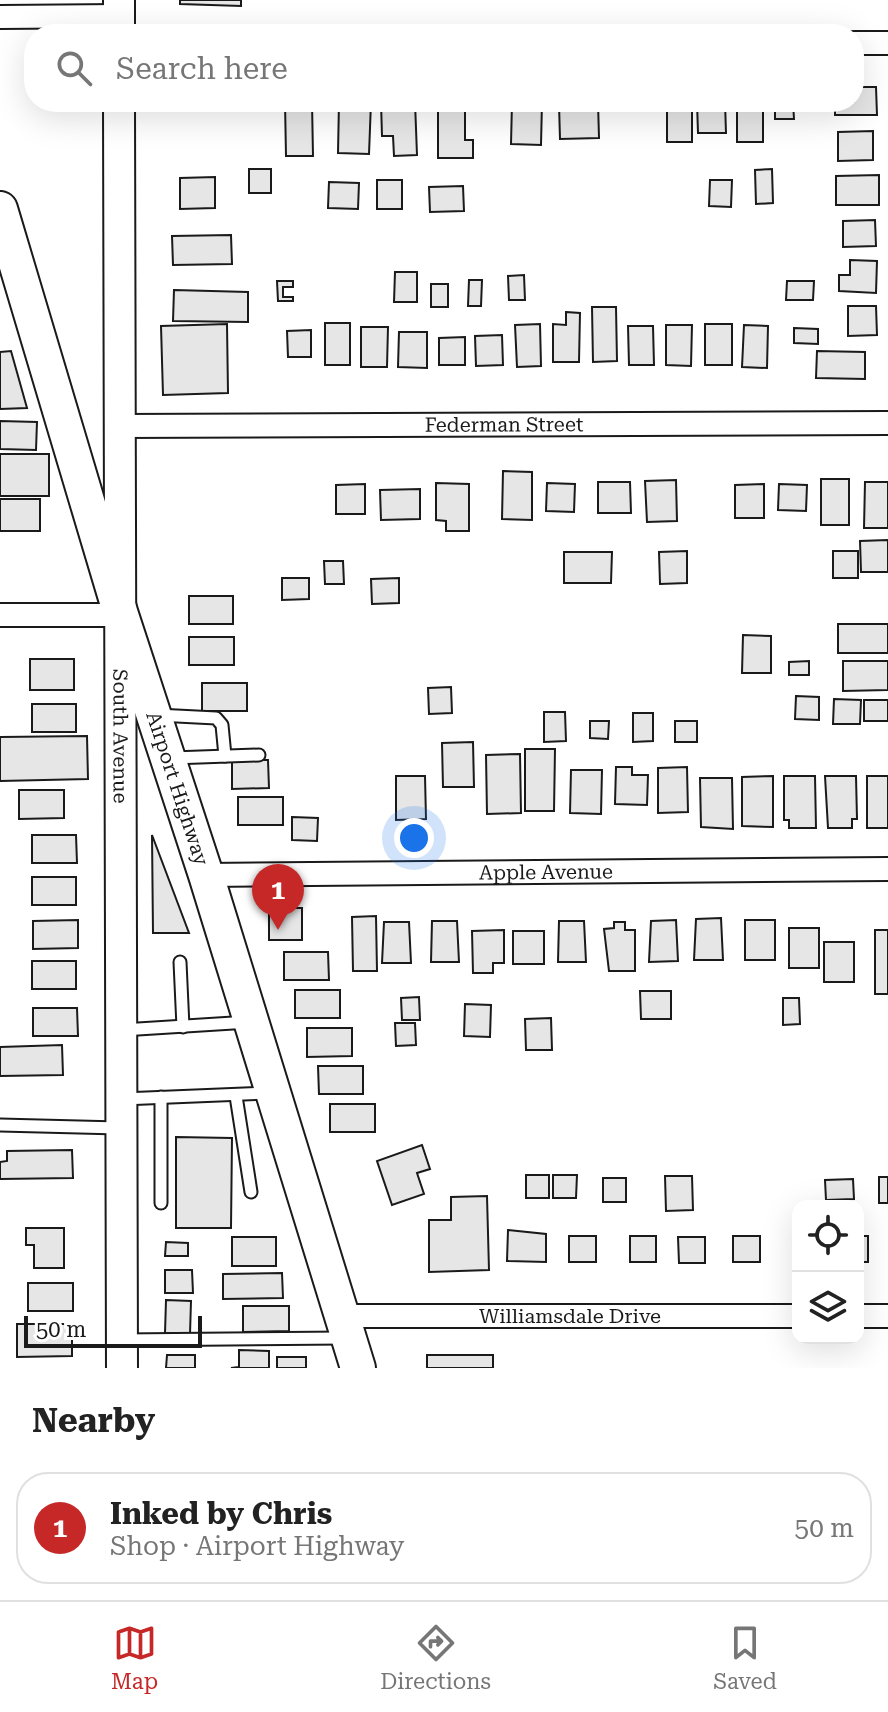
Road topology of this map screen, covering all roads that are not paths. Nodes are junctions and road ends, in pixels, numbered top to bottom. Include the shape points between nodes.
1 (0, 17) edge
2 (119, 17) edge
3 (864, 43) edge
4 (888, 43) edge
5 (119, 112) edge
6 (0, 209) edge
7 (888, 423) edge
8 (120, 426) junction
9 (0, 615) edge
10 (121, 615) junction
11 (153, 715) junction
12 (259, 755) dead end
13 (225, 756) junction
14 (168, 758) junction
15 (888, 869) edge
16 (206, 875) junction
17 (180, 962) dead end
18 (251, 1022) junction
19 (183, 1027) junction
20 (122, 1030) junction
21 (273, 1093) junction
22 (236, 1096) junction
23 (161, 1097) junction
24 (122, 1113) junction
25 (0, 1125) edge
26 (251, 1192) dead end
27 (161, 1203) dead end
28 (792, 1316) edge
29 (864, 1316) edge
30 (888, 1316) edge
31 (350, 1341) edge
32 (122, 1354) edge

1 - 2 street
3 - 4 street
5 - 8 street, South Avenue
6 - 10 main road, Airport Highway
7 - 8 street, Federman Street
8 - 10 street, South Avenue
9 - 10 street
10 - 11 main road, Airport Highway
10 - 20 street, South Avenue
11 - 13 lane via 216,718 222,725
11 - 14 main road, Airport Highway
12 - 13 lane
13 - 14 lane
14 - 16 main road, Airport Highway
15 - 16 street, Apple Avenue
16 - 18 main road, Airport Highway
17 - 19 lane
18 - 19 lane
18 - 21 main road, Airport Highway
19 - 20 lane
20 - 24 street, South Avenue
21 - 22 lane
21 - 31 main road, Airport Highway
22 - 23 lane
22 - 26 lane
23 - 24 lane
23 - 27 lane
24 - 25 lane
24 - 32 street, South Avenue
28 - 31 street, Williamsdale Drive
29 - 30 street
31 - 32 lane

